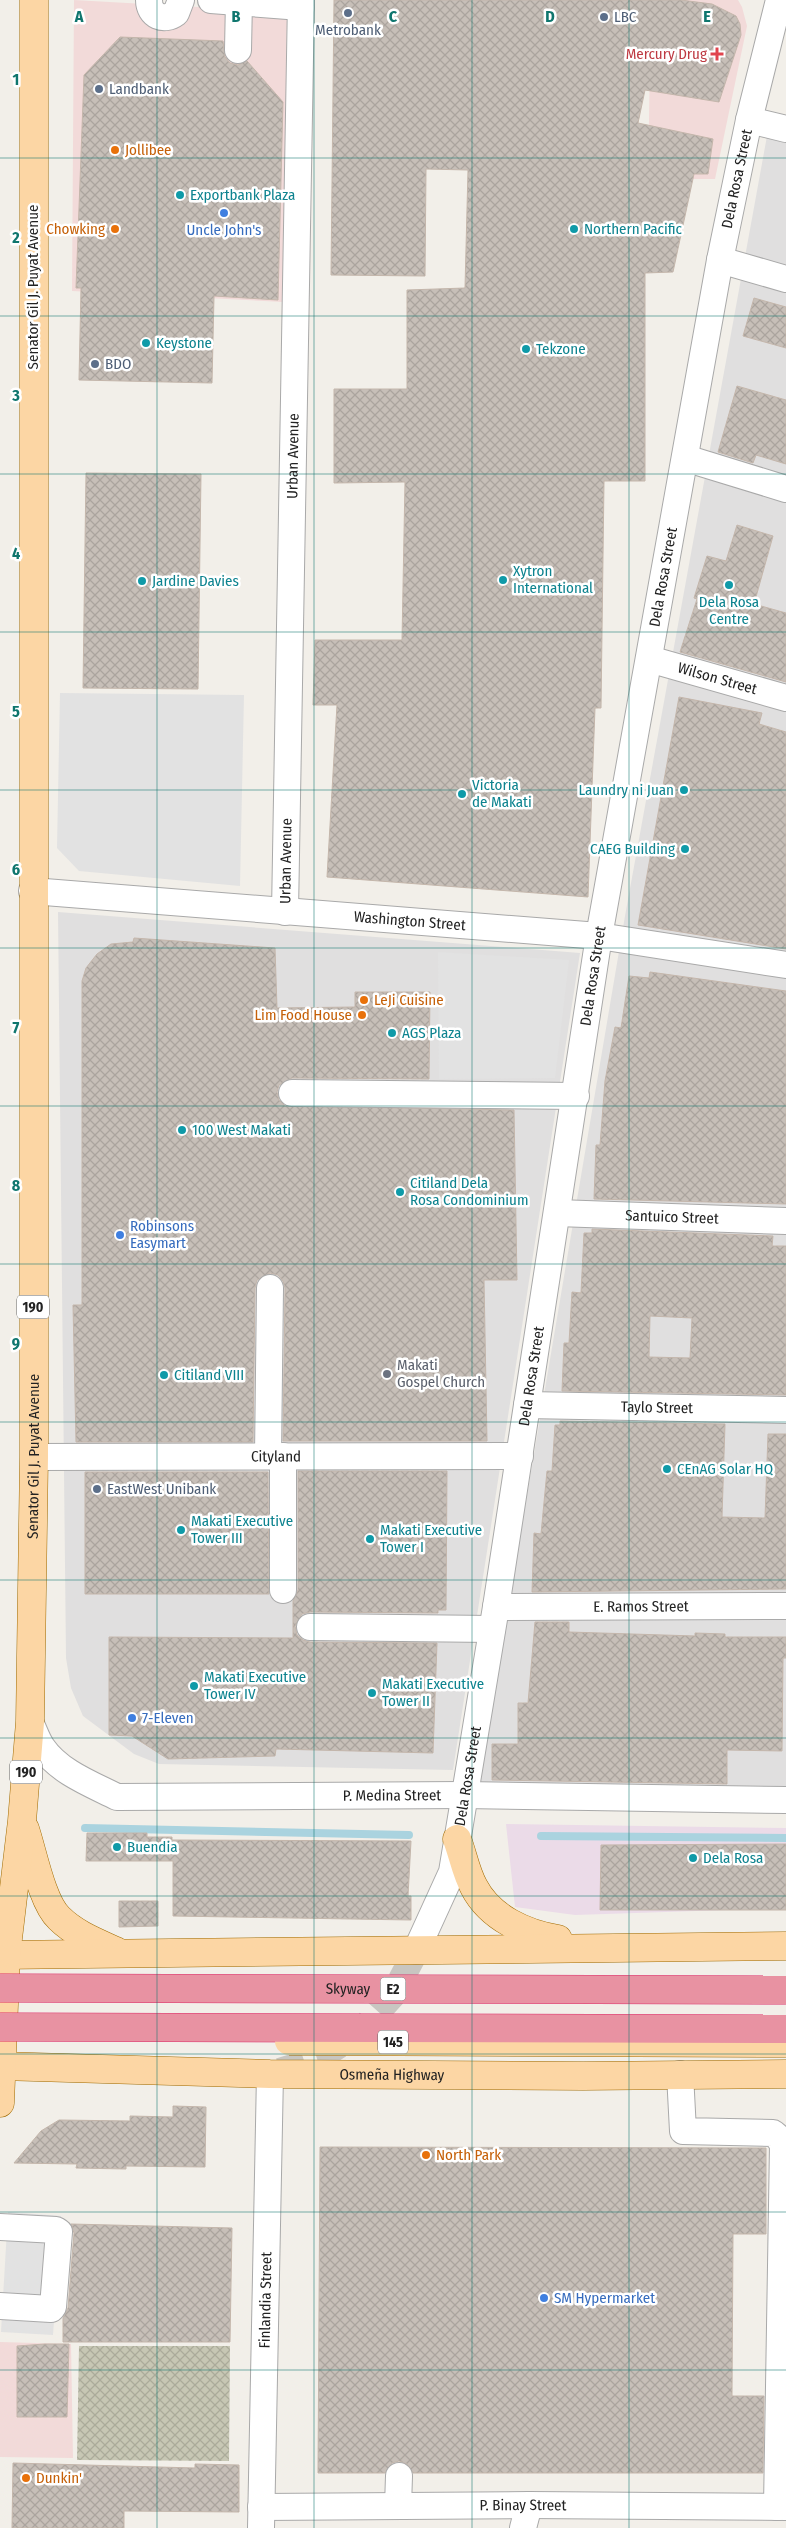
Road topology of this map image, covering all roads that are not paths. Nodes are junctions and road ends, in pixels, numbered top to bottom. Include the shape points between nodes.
1 (34, 0) edge
2 (148, 0) edge
3 (181, 0) edge
4 (211, 0) edge
5 (779, 0) edge
6 (239, 1) edge
7 (301, 4) edge
8 (238, 50) dead end
9 (749, 120) junction
10 (786, 129) edge
11 (720, 260) junction
12 (786, 279) edge
13 (685, 458) junction
14 (786, 489) edge
15 (649, 659) junction
16 (786, 698) edge
17 (32, 891) junction
18 (285, 912) junction
19 (599, 936) junction
20 (786, 965) edge
21 (292, 1093) dead end
22 (576, 1096) junction
23 (557, 1214) junction
24 (786, 1221) edge
25 (270, 1288) dead end
26 (527, 1405) junction
27 (786, 1410) edge
28 (276, 1456) junction
29 (520, 1456) junction
30 (34, 1457) junction
31 (283, 1590) dead end
32 (786, 1606) edge
33 (494, 1618) junction
34 (310, 1627) dead end
35 (30, 1722) junction
36 (464, 1794) junction
37 (786, 1800) edge
38 (22, 1821) junction
39 (457, 1839) junction
40 (786, 1946) edge
41 (614, 1948) junction
42 (416, 1951) junction
43 (125, 1955) junction
44 (2, 1964) edge
45 (786, 1983) edge
46 (0, 1988) edge
47 (786, 1990) edge
48 (0, 2027) edge
49 (786, 2029) edge
50 (786, 2043) edge
51 (1, 2058) edge
52 (270, 2074) junction
53 (680, 2074) junction
54 (786, 2074) edge
55 (0, 2103) edge
56 (0, 2227) edge
57 (0, 2306) edge
58 (399, 2476) dead end
59 (398, 2506) junction
60 (782, 2507) edge
61 (526, 2516) edge
62 (736, 2517) edge
63 (261, 2518) edge

1 - 17 main road, Senator Gil J. Puyat Avenue / 190
2 - 3 street via 156,16 167,18 176,13
4 - 6 street
5 - 9 street, Dela Rosa Street
6 - 7 street
6 - 8 street
7 - 18 street, Urban Avenue
9 - 10 street
9 - 11 street, Dela Rosa Street
11 - 12 street
11 - 13 street, Dela Rosa Street
13 - 14 street
13 - 15 street, Dela Rosa Street
15 - 16 street, Wilson Street
15 - 19 street, Dela Rosa Street
17 - 18 street, Washington Street
17 - 30 main road, Senator Gil J. Puyat Avenue / 190
18 - 19 street, Washington Street
19 - 20 street, Washington Street
19 - 22 street, Dela Rosa Street
21 - 22 street
22 - 23 street, Dela Rosa Street
23 - 24 street, Santuico Street
23 - 26 street, Dela Rosa Street
25 - 28 street
26 - 27 street, Taylo Street
26 - 29 street, Dela Rosa Street
28 - 29 street, Cityland
28 - 30 street, Cityland
28 - 31 street
29 - 33 street, Dela Rosa Street
30 - 35 main road, Senator Gil J. Puyat Avenue / 190
32 - 33 street, E. Ramos Street
33 - 34 street, E. Ramos Street
33 - 36 street, Dela Rosa Street
35 - 36 street, P. Medina Street via 42,1747 55,1762 117,1797
35 - 38 main road, Senator Gil J. Puyat Avenue / 190
36 - 37 street, P. Medina Street
36 - 39 street, Dela Rosa Street
38 - 43 main road via 44,1893 58,1917 84,1937
38 - 44 main road, Senator Gil J. Puyat Avenue / 190
39 - 41 main road via 474,1888 488,1906 510,1923 536,1936
39 - 42 street, Dela Rosa Street via 452,1872
40 - 41 main road
41 - 42 main road
42 - 43 main road
43 - 44 main road
44 - 45 main road
44 - 51 main road, Senator Gil J. Puyat Avenue / 190
46 - 47 highway, Skyway / E2, bridge
48 - 49 highway, bridge
50 - 51 main road, Osmeña Highway / 145, bridge
51 - 52 main road, Osmeña Highway
51 - 55 main road, Senator Gil J. Puyat Avenue / 190
52 - 53 main road, Osmeña Highway
52 - 63 street, Finlandia Street
53 - 54 main road, Osmeña Highway
53 - 60 street via 683,2131 773,2133 783,2145
56 - 57 street via 59,2232 53,2307
58 - 59 street
59 - 61 street, P. Binay Street
59 - 63 street, P. Binay Street
60 - 62 street, P. Binay Street
61 - 62 street, P. Binay Street

